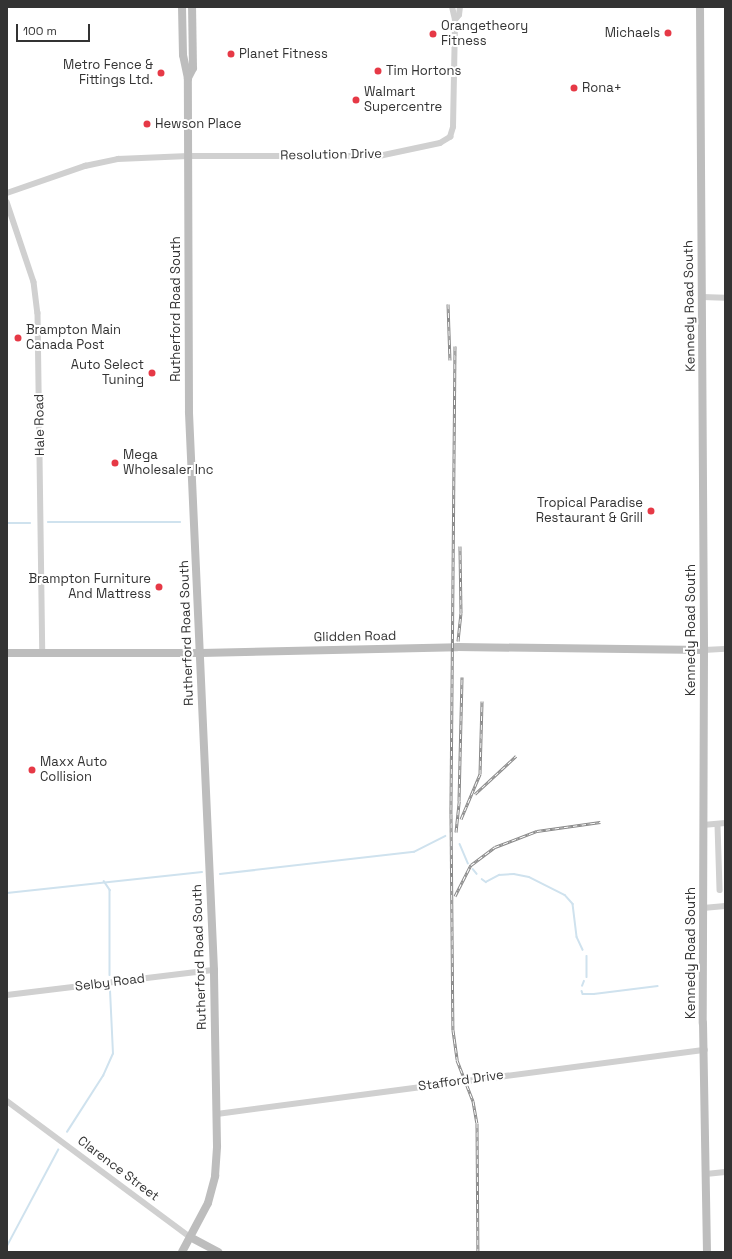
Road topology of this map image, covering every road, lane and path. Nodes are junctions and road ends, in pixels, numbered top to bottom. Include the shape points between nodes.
1 (182, 7) edge
2 (192, 7) edge
3 (452, 7) edge
4 (460, 7) edge
5 (700, 7) edge
6 (455, 20) junction
7 (188, 78) junction
8 (188, 156) junction
9 (7, 193) edge
10 (7, 202) edge
11 (702, 297) junction
12 (725, 298) edge
13 (725, 649) edge
14 (704, 650) junction
15 (7, 652) edge
16 (43, 652) junction
17 (201, 653) junction
18 (725, 823) edge
19 (704, 824) junction
20 (718, 824) junction
21 (722, 850) edge
22 (720, 890) dead end
23 (725, 906) edge
24 (703, 908) junction
25 (214, 970) junction
26 (7, 996) edge
27 (704, 1050) junction
28 (7, 1101) edge
29 (217, 1114) junction
30 (725, 1172) edge
31 (706, 1174) junction
32 (190, 1237) junction
33 (182, 1252) edge
34 (218, 1252) edge
35 (707, 1252) edge

1 - 7 street via 183,55
2 - 7 street, Rutherford Road South via 193,68
3 - 6 street, Resolution Drive
4 - 6 street, Resolution Drive
5 - 11 street, Kennedy Road South
6 - 8 street, Resolution Drive via 453,127 445,141 379,156
7 - 8 street, Rutherford Road South
8 - 9 street, Resolution Drive via 118,159
8 - 17 street, Rutherford Road South via 189,412
10 - 16 street, Hale Road via 34,282 38,314
11 - 12 street
11 - 14 street, Kennedy Road South
13 - 14 street
14 - 17 street, Glidden Road via 453,648
14 - 19 street, Kennedy Road South
15 - 16 street, Glidden Road
16 - 17 street, Glidden Road
17 - 25 street, Rutherford Road South
18 - 20 street
19 - 20 street
19 - 24 street, Kennedy Road South
20 - 21 street
21 - 22 street
23 - 24 street
24 - 27 street, Kennedy Road South
25 - 26 street, Selby Road
25 - 29 street, Rutherford Road South
27 - 29 street, Stafford Drive
27 - 31 street, Kennedy Road South
28 - 32 street, Clarence Street
29 - 32 street, Rutherford Road South via 216,1176 208,1203
30 - 31 street
31 - 35 street, Kennedy Road South
32 - 33 street, Rutherford Road South
32 - 34 street, Clarence Street

